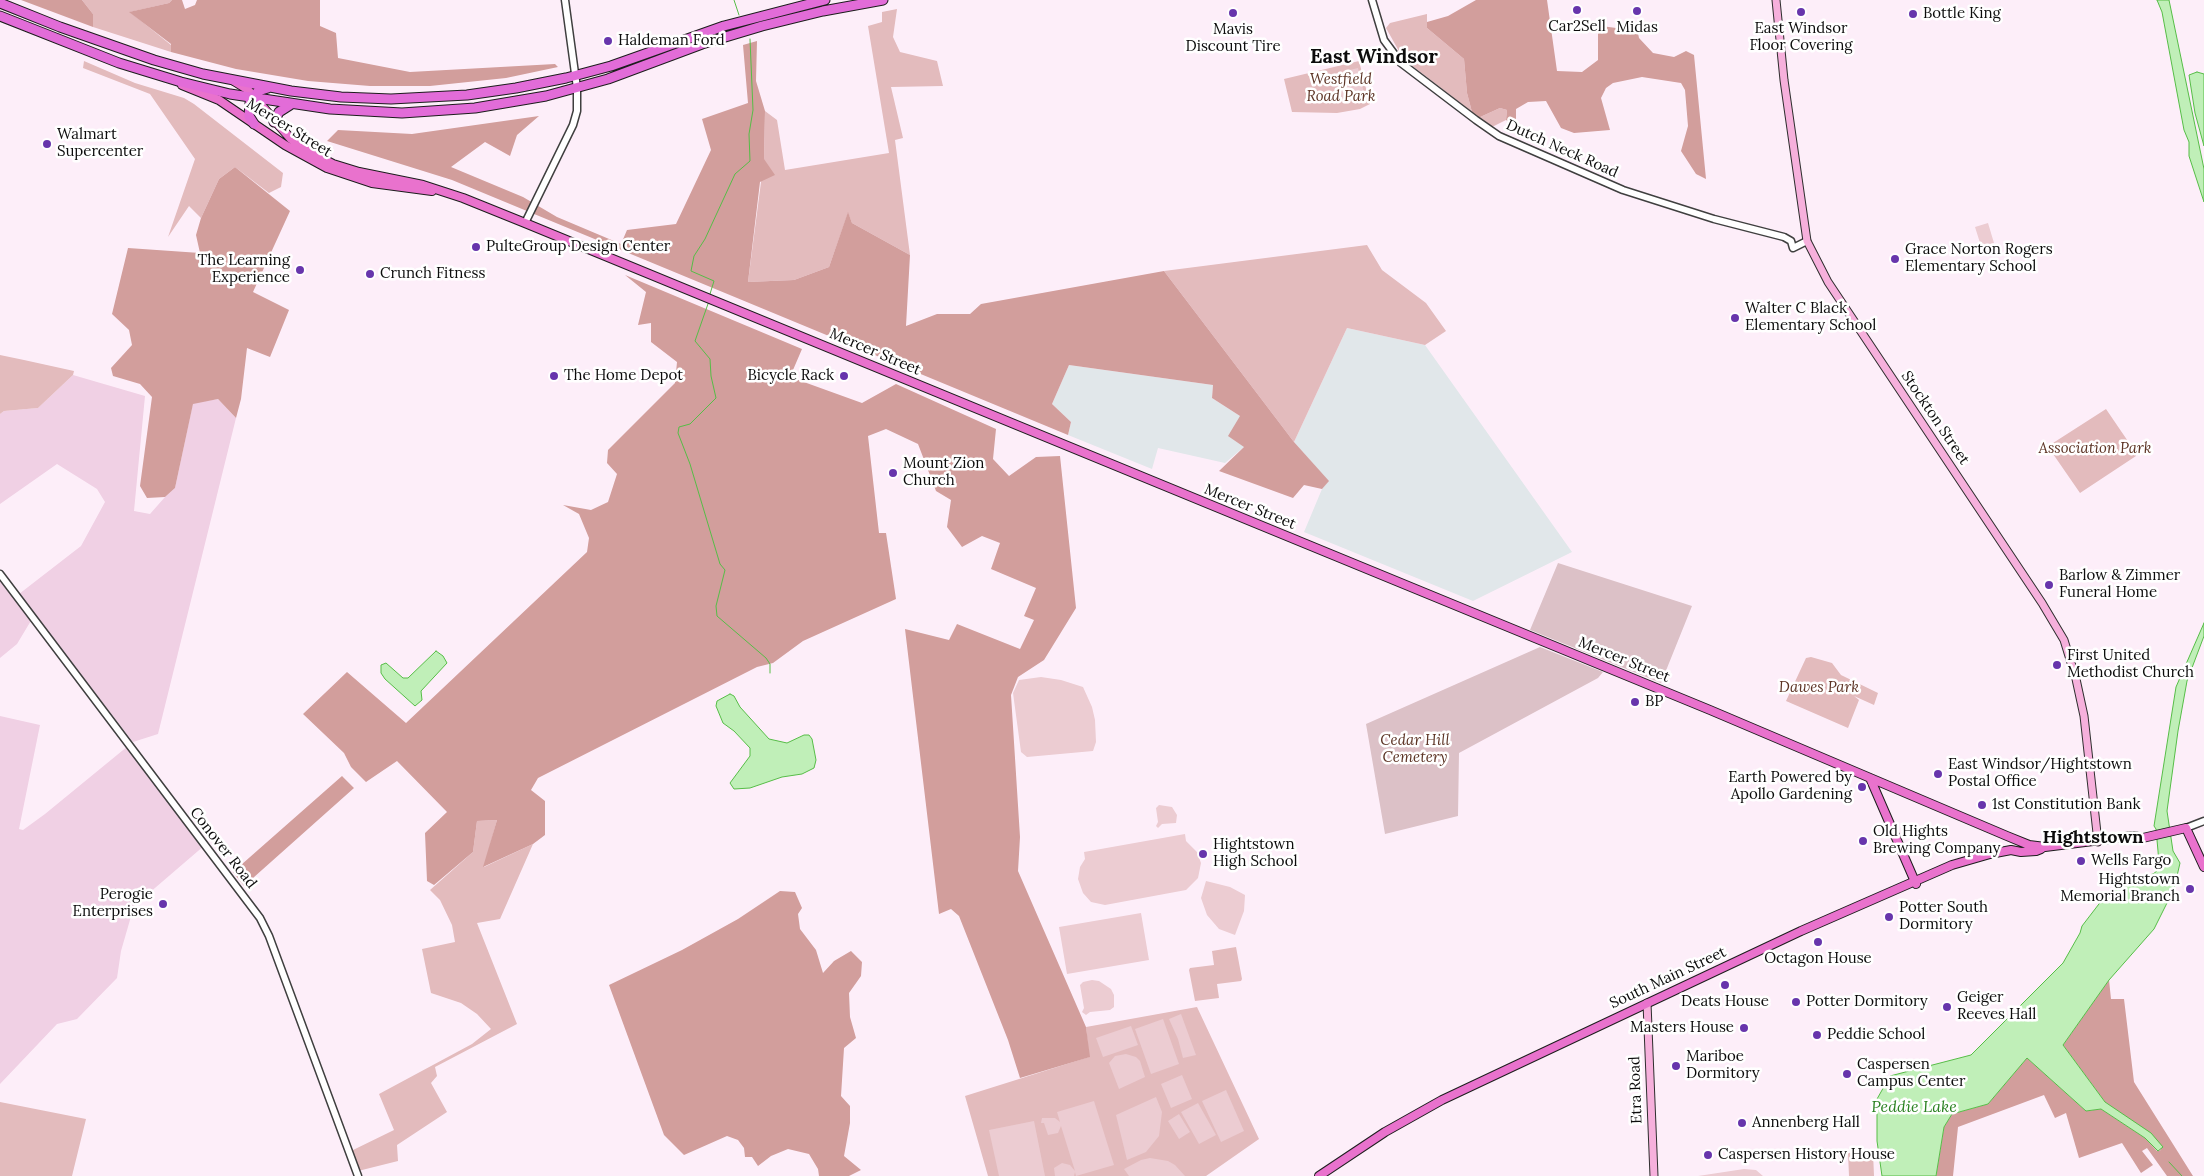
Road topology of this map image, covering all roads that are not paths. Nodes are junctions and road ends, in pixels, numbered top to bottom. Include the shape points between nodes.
1 (565, 0) edge
2 (825, 0) edge
3 (883, 0) edge
4 (1372, 0) edge
5 (1776, 0) edge
6 (0, 3) edge
7 (0, 16) edge
8 (154, 74) junction
9 (575, 75) junction
10 (232, 80) junction
11 (269, 88) junction
12 (577, 88) junction
13 (253, 98) junction
14 (290, 104) junction
15 (274, 122) junction
16 (254, 124) junction
17 (443, 193) junction
18 (525, 223) junction
19 (1784, 237) junction
20 (1807, 241) junction
21 (0, 574) edge
22 (1870, 778) junction
23 (2204, 822) edge
24 (2186, 828) junction
25 (2172, 832) junction
26 (2191, 837) junction
27 (2098, 842) junction
28 (2045, 846) junction
29 (2204, 867) edge
30 (1915, 882) junction
31 (1647, 1003) junction
32 (358, 1176) edge
33 (1319, 1176) edge
34 (1654, 1176) edge

1 - 9 street
2 - 9 highway via 724,26 611,66
3 - 12 highway via 822,11 742,32
4 - 19 street, Dutch Neck Road via 1384,40 1401,63 1500,136 1623,190
5 - 20 main road, Stockton Street
6 - 10 highway via 154,60
7 - 8 highway via 82,50
8 - 13 highway
8 - 16 main road, Mercer Street via 219,100
9 - 11 highway via 492,92 416,98 341,97
9 - 12 street
10 - 11 highway
10 - 13 main road, Mercer Street via 242,85
11 - 13 highway via 258,91
12 - 14 highway via 506,104 426,112 354,111
12 - 18 street via 573,125
13 - 14 highway
13 - 15 main road, Mercer Street
13 - 16 highway via 248,108
14 - 15 highway via 279,112
15 - 17 main road, Mercer Street via 299,145 333,164 423,185
16 - 17 main road, Mercer Street via 299,153 348,176 372,183
17 - 18 main road, Mercer Street
18 - 22 main road, Mercer Street
19 - 20 street, Dutch Neck Road
19 - 20 street via 1793,248
20 - 27 main road, Stockton Street via 1828,282 2064,640 2084,716
21 - 32 street, Conover Road via 260,918
22 - 28 main road, Mercer Street via 2030,845
22 - 30 main road
23 - 24 street
24 - 25 main road
24 - 26 main road
25 - 26 main road
25 - 27 main road
26 - 29 main road
27 - 28 main road
28 - 30 main road, South Main Street via 2036,851 2005,851 1978,856
30 - 31 main road, South Main Street
31 - 33 main road, South Main Street via 1442,1100 1385,1132
31 - 34 main road, Etra Road

